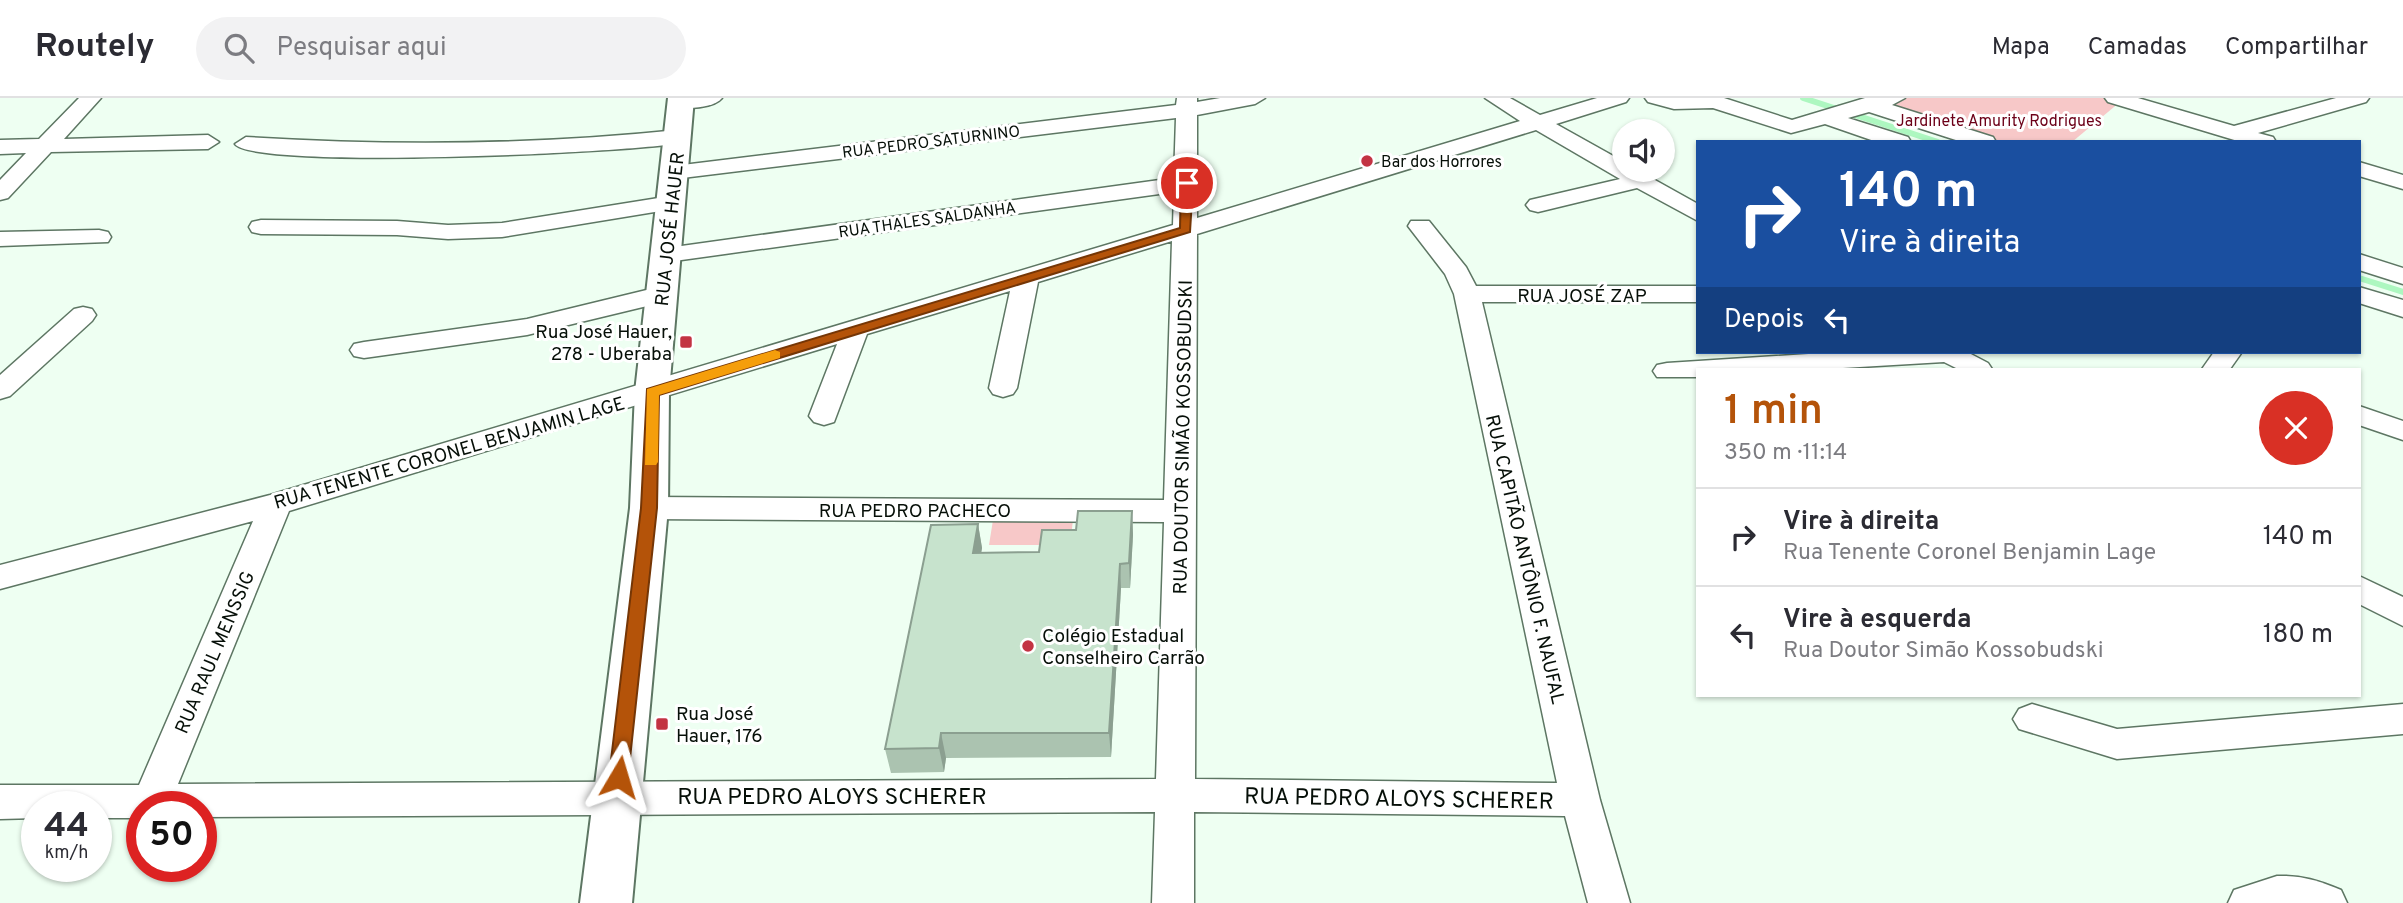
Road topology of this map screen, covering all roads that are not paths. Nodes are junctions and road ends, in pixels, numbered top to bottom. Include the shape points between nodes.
1 (91, 98) edge
2 (712, 98) edge
3 (1255, 98) edge
4 (1495, 98) edge
5 (1656, 98) edge
6 (1768, 98) edge
7 (1895, 98) edge
8 (2115, 98) edge
9 (2358, 98) edge
10 (1606, 99) edge
11 (681, 100) edge
12 (1859, 101) edge
13 (1188, 104) edge
14 (1825, 117) junction
15 (1535, 123) junction
16 (2234, 133) junction
17 (678, 137) junction
18 (1894, 140) edge
19 (1979, 140) edge
20 (2257, 140) edge
21 (208, 142) dead end
22 (246, 144) dead end
23 (45, 146) junction
24 (0, 147) edge
25 (1612, 166) edge
26 (2361, 170) edge
27 (674, 172) junction
28 (1635, 182) edge
29 (1641, 182) edge
30 (2403, 182) edge
31 (1187, 183) junction
32 (0, 193) edge
33 (671, 203) junction
34 (1538, 205) dead end
35 (1693, 206) edge
36 (1420, 226) dead end
37 (261, 227) dead end
38 (1186, 230) junction
39 (99, 237) dead end
40 (0, 239) edge
41 (667, 255) junction
42 (2361, 263) edge
43 (2403, 276) edge
44 (1026, 278) junction
45 (663, 294) junction
46 (1467, 294) junction
47 (1696, 294) edge
48 (2361, 296) edge
49 (2403, 309) edge
50 (83, 315) dead end
51 (855, 331) junction
52 (364, 350) dead end
53 (1919, 354) edge
54 (1952, 354) edge
55 (1712, 368) edge
56 (1976, 368) edge
57 (1696, 369) edge
58 (1667, 371) dead end
59 (1003, 388) dead end
60 (0, 390) edge
61 (652, 392) junction
62 (824, 416) dead end
63 (2361, 416) edge
64 (2403, 431) edge
65 (276, 504) junction
66 (649, 508) junction
67 (1181, 511) junction
68 (0, 577) edge
69 (2361, 589) edge
70 (2403, 613) edge
71 (2032, 719) dead end
72 (2403, 719) edge
73 (156, 791) edge
74 (1175, 795) junction
75 (616, 797) junction
76 (217, 800) edge
77 (1580, 800) junction
78 (126, 801) edge
79 (0, 802) edge
80 (606, 903) edge
81 (1173, 903) edge
82 (1609, 903) edge
83 (2249, 903) edge
84 (2326, 903) edge

1 - 23 street
2 - 11 street
3 - 13 street, RUA PEDRO SATURNINO
4 - 15 street
5 - 14 street via 1674,103 1715,102 1791,127
6 - 14 street
7 - 12 street
8 - 16 street
9 - 16 street
10 - 15 street, RUA TENENTE CORONEL BENJAMIN LAGE
11 - 17 main road, RUA JOSÉ HAUER
12 - 14 street
12 - 19 street
13 - 27 street, RUA PEDRO SATURNINO
13 - 31 street, RUA DOUTOR SIMÃO KOSSOBUDSKI
14 - 18 street
15 - 25 street
15 - 38 street, RUA TENENTE CORONEL BENJAMIN LAGE
16 - 20 street
17 - 22 street via 620,144 418,150
17 - 27 main road, RUA JOSÉ HAUER
21 - 23 street
23 - 24 street
23 - 32 street
26 - 30 street
27 - 33 main road, RUA JOSÉ HAUER
28 - 34 street
29 - 35 street
31 - 38 street, RUA DOUTOR SIMÃO KOSSOBUDSKI
31 - 41 street, RUA THALES SALDANHA
33 - 37 street via 502,230
33 - 41 main road, RUA JOSÉ HAUER
36 - 46 street, RUA CAPITÃO ANTÔNIO F. NAUFAL via 1457,272
38 - 44 street, RUA TENENTE CORONEL BENJAMIN LAGE
38 - 67 street, RUA DOUTOR SIMÃO KOSSOBUDSKI
39 - 40 street
41 - 45 main road, RUA JOSÉ HAUER
42 - 43 street
44 - 51 street, RUA TENENTE CORONEL BENJAMIN LAGE
44 - 59 street
45 - 52 street via 527,327
45 - 61 main road, RUA JOSÉ HAUER
46 - 47 street, RUA JOSÉ ZAP
46 - 77 street, RUA CAPITÃO ANTÔNIO F. NAUFAL
48 - 49 street
50 - 60 street
51 - 61 street, RUA TENENTE CORONEL BENJAMIN LAGE
51 - 62 street
53 - 55 street
54 - 56 street
57 - 58 street
61 - 65 street, RUA TENENTE CORONEL BENJAMIN LAGE
61 - 66 main road, RUA JOSÉ HAUER
63 - 64 street
65 - 68 street, RUA TENENTE CORONEL BENJAMIN LAGE
65 - 73 street, RUA RAUL MENSSIG
66 - 67 street, RUA PEDRO PACHECO
66 - 75 main road, RUA JOSÉ HAUER
67 - 74 street, RUA DOUTOR SIMÃO KOSSOBUDSKI
69 - 70 street
71 - 72 street via 2117,744
74 - 75 street, RUA PEDRO ALOYS SCHERER
74 - 77 street, RUA PEDRO ALOYS SCHERER
74 - 81 street, RUA DOUTOR SIMÃO KOSSOBUDSKI
75 - 76 street, RUA PEDRO ALOYS SCHERER
75 - 80 main road, RUA JOSÉ HAUER
77 - 82 street, RUA CAPITÃO ANTÔNIO F. NAUFAL
78 - 79 street, RUA PEDRO ALOYS SCHERER
83 - 84 street via 2272,893 2314,897

